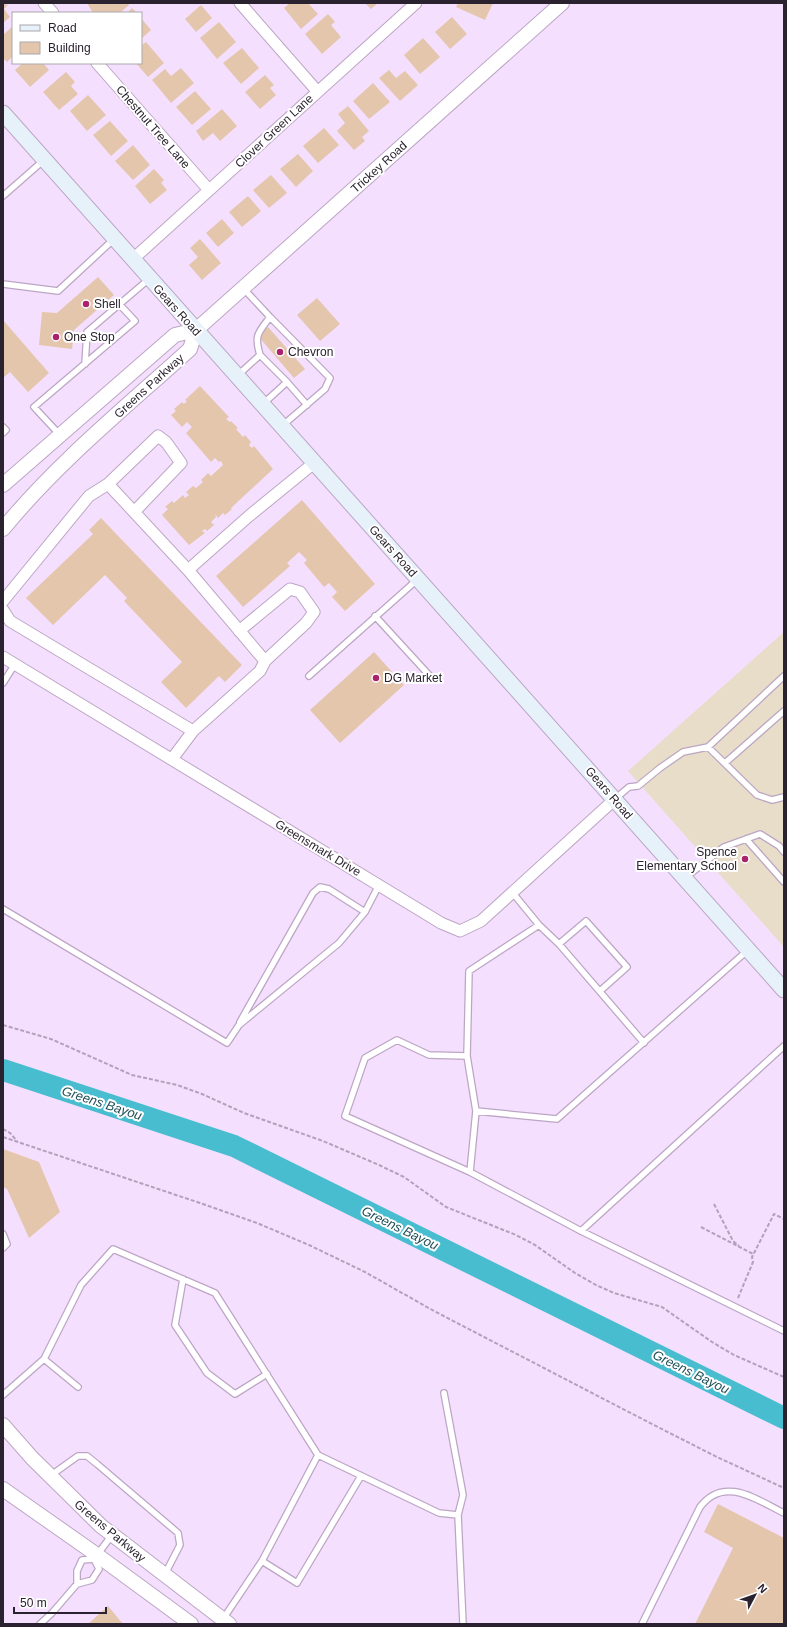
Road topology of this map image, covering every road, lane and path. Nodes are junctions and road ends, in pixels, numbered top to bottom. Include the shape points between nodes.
1 (44, 3) edge
2 (240, 3) edge
3 (416, 3) edge
4 (562, 3) edge
5 (52, 12) edge
6 (98, 64) edge
7 (317, 91) junction
8 (3, 112) edge
9 (45, 160) junction
10 (209, 190) junction
11 (3, 196) edge
12 (114, 239) junction
13 (132, 259) junction
14 (149, 279) junction
15 (3, 284) edge
16 (243, 288) junction
17 (120, 305) junction
18 (270, 317) junction
19 (196, 330) junction
20 (260, 355) junction
21 (85, 364) junction
22 (237, 376) junction
23 (286, 382) junction
24 (262, 405) junction
25 (307, 405) junction
26 (3, 427) edge
27 (282, 427) junction
28 (3, 433) edge
29 (60, 435) junction
30 (76, 453) junction
31 (314, 463) junction
32 (108, 484) junction
33 (3, 485) edge
34 (134, 512) junction
35 (3, 529) edge
36 (188, 570) junction
37 (418, 579) junction
38 (3, 601) edge
39 (3, 610) edge
40 (376, 616) junction
41 (239, 631) junction
42 (3, 657) edge
43 (265, 661) junction
44 (15, 663) junction
45 (428, 675) dead end
46 (308, 676) dead end
47 (784, 676) edge
48 (3, 683) edge
49 (784, 711) edge
50 (193, 731) junction
51 (708, 747) junction
52 (172, 759) junction
53 (725, 763) junction
54 (784, 796) edge
55 (615, 800) junction
56 (746, 839) junction
57 (784, 852) edge
58 (685, 878) junction
59 (784, 882) edge
60 (379, 886) junction
61 (512, 892) junction
62 (3, 909) edge
63 (366, 912) junction
64 (539, 925) junction
65 (559, 944) junction
66 (748, 949) junction
67 (784, 990) edge
68 (600, 991) junction
69 (3, 1025) edge
70 (239, 1025) junction
71 (644, 1043) junction
72 (784, 1046) edge
73 (467, 1056) junction
74 (476, 1111) junction
75 (3, 1129) edge
76 (3, 1137) edge
77 (18, 1142) junction
78 (470, 1172) junction
79 (714, 1204) dead end
80 (784, 1219) edge
81 (700, 1227) dead end
82 (581, 1231) junction
83 (3, 1234) edge
84 (3, 1248) edge
85 (741, 1248) junction
86 (753, 1254) junction
87 (183, 1279) junction
88 (734, 1307) junction
89 (784, 1331) edge
90 (44, 1359) junction
91 (266, 1374) junction
92 (784, 1377) edge
93 (78, 1388) dead end
94 (444, 1393) dead end
95 (3, 1395) edge
96 (3, 1425) edge
97 (318, 1455) junction
98 (50, 1476) junction
99 (361, 1476) junction
100 (784, 1488) edge
101 (3, 1489) edge
102 (784, 1513) edge
103 (458, 1515) junction
104 (112, 1535) junction
105 (96, 1557) junction
106 (262, 1561) junction
107 (164, 1576) junction
108 (77, 1584) junction
109 (224, 1622) edge
110 (40, 1624) edge
111 (190, 1624) edge
112 (463, 1624) edge
113 (642, 1624) edge

1 - 5 street
2 - 7 street
3 - 7 street, Clover Green Lane
4 - 16 street, Trickey Road
6 - 10 street, Chestnut Tree Lane
7 - 10 street, Clover Green Lane
8 - 9 main road, Gears Road
9 - 11 lane
9 - 12 main road, Gears Road
10 - 13 street, Clover Green Lane
12 - 13 main road, Gears Road
12 - 15 lane via 58,290
13 - 14 main road, Gears Road
14 - 17 lane
14 - 19 main road, Gears Road
16 - 18 lane
16 - 19 street, Trickey Road
17 - 21 lane via 88,332
17 - 21 lane via 135,321
18 - 20 lane via 257,334 256,342
18 - 25 lane via 330,378 325,389
19 - 22 main road, Gears Road
19 - 29 street, Greens Parkway via 175,335
19 - 30 street, Greens Parkway via 190,349
20 - 22 lane
20 - 23 lane
21 - 29 lane via 34,407
22 - 24 main road, Gears Road
23 - 24 lane
23 - 25 lane
24 - 27 main road, Gears Road
25 - 27 lane
26 - 28 lane via 6,430
27 - 31 main road, Gears Road
29 - 30 street
29 - 33 street, Greens Parkway
30 - 35 street, Greens Parkway via 36,491
31 - 36 street
31 - 37 main road, Gears Road
32 - 34 street
32 - 34 street via 158,436 166,442 181,463
32 - 38 street via 89,496
34 - 36 street
36 - 41 street
37 - 40 lane
37 - 55 main road, Gears Road
39 - 50 street via 10,621
40 - 45 lane
40 - 46 lane
41 - 43 street
41 - 43 street via 290,589 300,592 314,612 306,623
42 - 44 street, Greensmark Drive
43 - 50 street via 260,670
44 - 48 lane
44 - 52 street, Greensmark Drive
47 - 51 lane
49 - 53 lane
50 - 52 street
51 - 53 lane
51 - 55 lane via 683,752 638,786 629,787
52 - 60 street, Greensmark Drive
53 - 54 lane via 757,795 772,800
55 - 58 main road, Gears Road
55 - 61 street, Greensmark Drive
56 - 57 lane via 760,834
56 - 58 lane via 724,847
56 - 59 lane
58 - 66 main road, Gears Road
60 - 61 street, Greensmark Drive via 441,923 460,931 481,921
60 - 63 lane
61 - 64 lane
62 - 70 lane via 227,1043
63 - 70 lane via 339,943
63 - 70 lane via 329,889 320,887 314,892
64 - 65 lane
64 - 73 lane via 469,972
65 - 68 lane
65 - 68 lane via 586,921 602,938 627,967
66 - 67 main road, Gears Road
66 - 71 lane
68 - 71 lane
69 - 92 path via 52,1039 132,1075 177,1085 202,1094 244,1113 323,1140 379,1165 404,1177 446,1207 516,1235 596,1285 662,1307 728,1352
71 - 74 lane via 557,1119
72 - 82 lane
73 - 74 lane
73 - 78 lane via 429,1055 397,1040 365,1058 345,1116
74 - 78 lane
75 - 77 path
76 - 77 path
77 - 100 path via 257,1223 309,1246 365,1272 434,1311 648,1422
78 - 82 lane
79 - 85 path via 733,1241
80 - 86 path via 774,1214
81 - 85 path
82 - 88 lane
83 - 84 lane via 7,1244
85 - 86 path
86 - 88 path via 753,1262
87 - 90 lane via 113,1250 81,1285
87 - 91 lane via 215,1293
87 - 91 lane via 175,1325 207,1373 235,1394
88 - 89 lane
90 - 93 lane
90 - 95 lane
91 - 97 lane
94 - 103 lane via 463,1495
96 - 98 street, Greens Parkway
97 - 99 lane
97 - 106 lane
98 - 104 street, Greens Parkway
98 - 107 lane via 78,1456 87,1456 178,1533 180,1545
99 - 103 lane via 438,1514
99 - 106 lane via 297,1583
101 - 105 street, Greens Parkway
102 - 113 lane via 744,1493 731,1490 706,1500 700,1507
103 - 112 lane
104 - 105 lane
104 - 107 street, Greens Parkway
105 - 108 lane via 82,1560 77,1571
105 - 108 lane via 99,1569 92,1580
105 - 111 street, Greens Parkway
106 - 109 lane
107 - 109 street, Greens Parkway
108 - 110 lane

